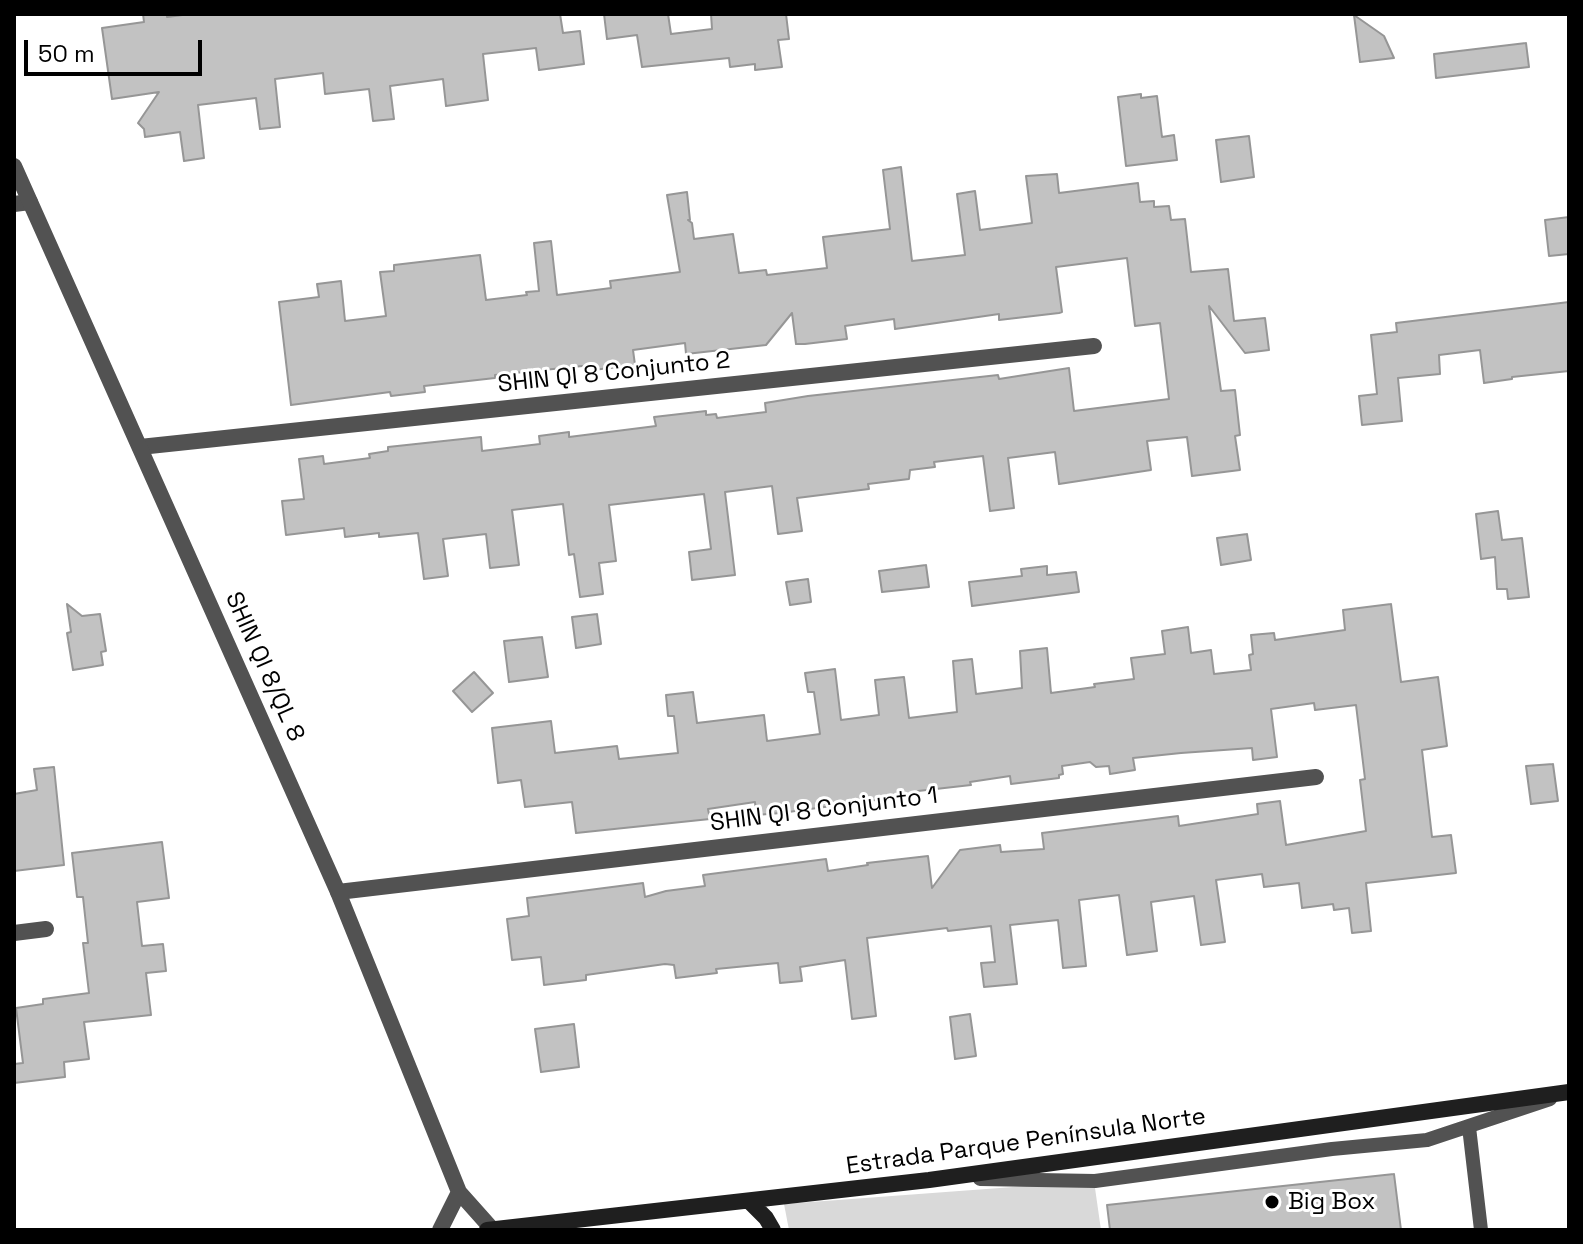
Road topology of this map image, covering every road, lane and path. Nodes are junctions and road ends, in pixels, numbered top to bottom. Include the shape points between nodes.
1 (14, 166) edge
2 (22, 203) edge
3 (1094, 346) dead end
4 (140, 447) junction
5 (1316, 777) dead end
6 (338, 892) junction
7 (46, 929) dead end
8 (14, 933) edge
9 (1569, 1092) edge
10 (1469, 1127) junction
11 (929, 1180) junction
12 (459, 1192) junction
13 (750, 1202) junction
14 (440, 1230) edge
15 (490, 1230) edge
16 (773, 1230) edge
17 (1481, 1230) edge

1 - 2 street, SHIN QI 8/QL 8
2 - 4 street, SHIN QI 8/QL 8
3 - 4 street, SHIN QI 8 Conjunto 2
4 - 6 street, SHIN QI 8/QL 8
5 - 6 street, SHIN QI 8 Conjunto 1
6 - 12 street, SHIN QI 8/QL 8
7 - 8 street
9 - 10 lane
9 - 11 main road, Estrada Parque Península Norte
10 - 11 lane via 1427,1140 1095,1181
10 - 17 lane
11 - 13 main road, Estrada Parque Península Norte
12 - 14 street
12 - 15 street, SHIN QI 8/QL 8
13 - 15 main road, Estrada Parque Península Norte
13 - 16 main road

